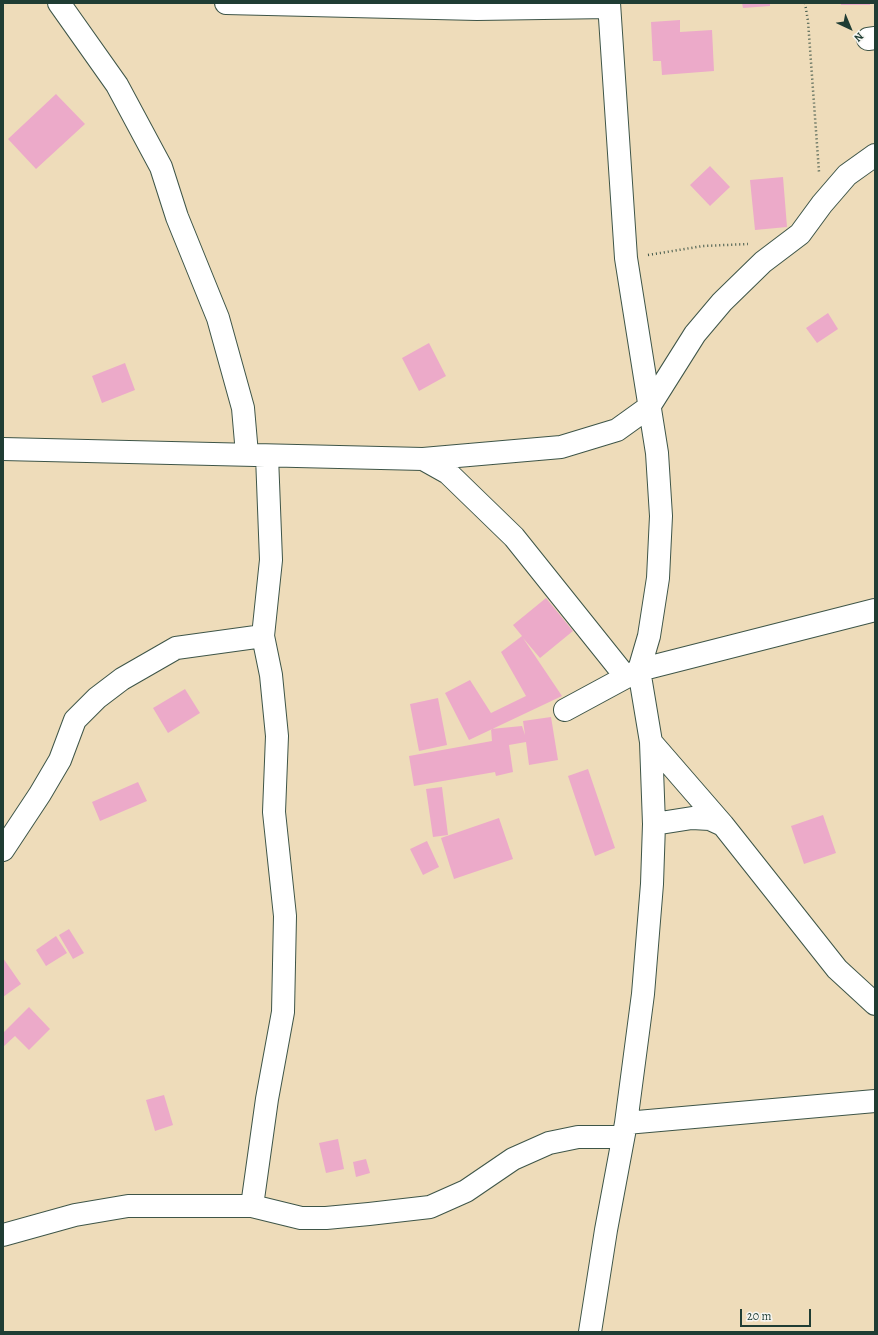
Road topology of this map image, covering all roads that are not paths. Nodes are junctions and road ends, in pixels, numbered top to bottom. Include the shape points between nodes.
1 (59, 3) edge
2 (226, 3) edge
3 (609, 5) edge
4 (875, 155) edge
5 (649, 407) junction
6 (3, 449) edge
7 (257, 455) junction
8 (424, 459) junction
9 (875, 610) edge
10 (262, 636) junction
11 (632, 674) junction
12 (565, 710) dead end
13 (651, 742) junction
14 (654, 824) junction
15 (723, 825) junction
16 (3, 850) edge
17 (875, 1004) edge
18 (875, 1101) edge
19 (625, 1130) junction
20 (252, 1206) junction
21 (3, 1235) edge
22 (590, 1332) edge

1 - 7 street via 118,85 162,168 177,217 218,318
2 - 3 street via 477,9
3 - 5 street via 626,258
4 - 5 street via 847,175 800,234 763,262 722,302 695,334
5 - 8 street via 617,430 561,446
5 - 11 street via 657,453 661,516 657,585 649,636
6 - 7 street
7 - 8 street
7 - 10 street via 271,560
8 - 11 street via 448,473 514,537
9 - 11 street via 703,653
10 - 16 street via 176,648 122,679 97,698 75,720 60,760
10 - 20 street via 271,675 277,736 274,812 285,916 283,1012 267,1099
11 - 12 street
11 - 13 street
13 - 14 street
13 - 15 street
14 - 15 street via 692,818 710,819
14 - 19 street via 643,994
15 - 17 street via 837,969
18 - 19 street
19 - 20 street via 550,1142 513,1159 466,1191 430,1206 326,1218 301,1218
19 - 22 street
20 - 21 street via 128,1206 75,1215

